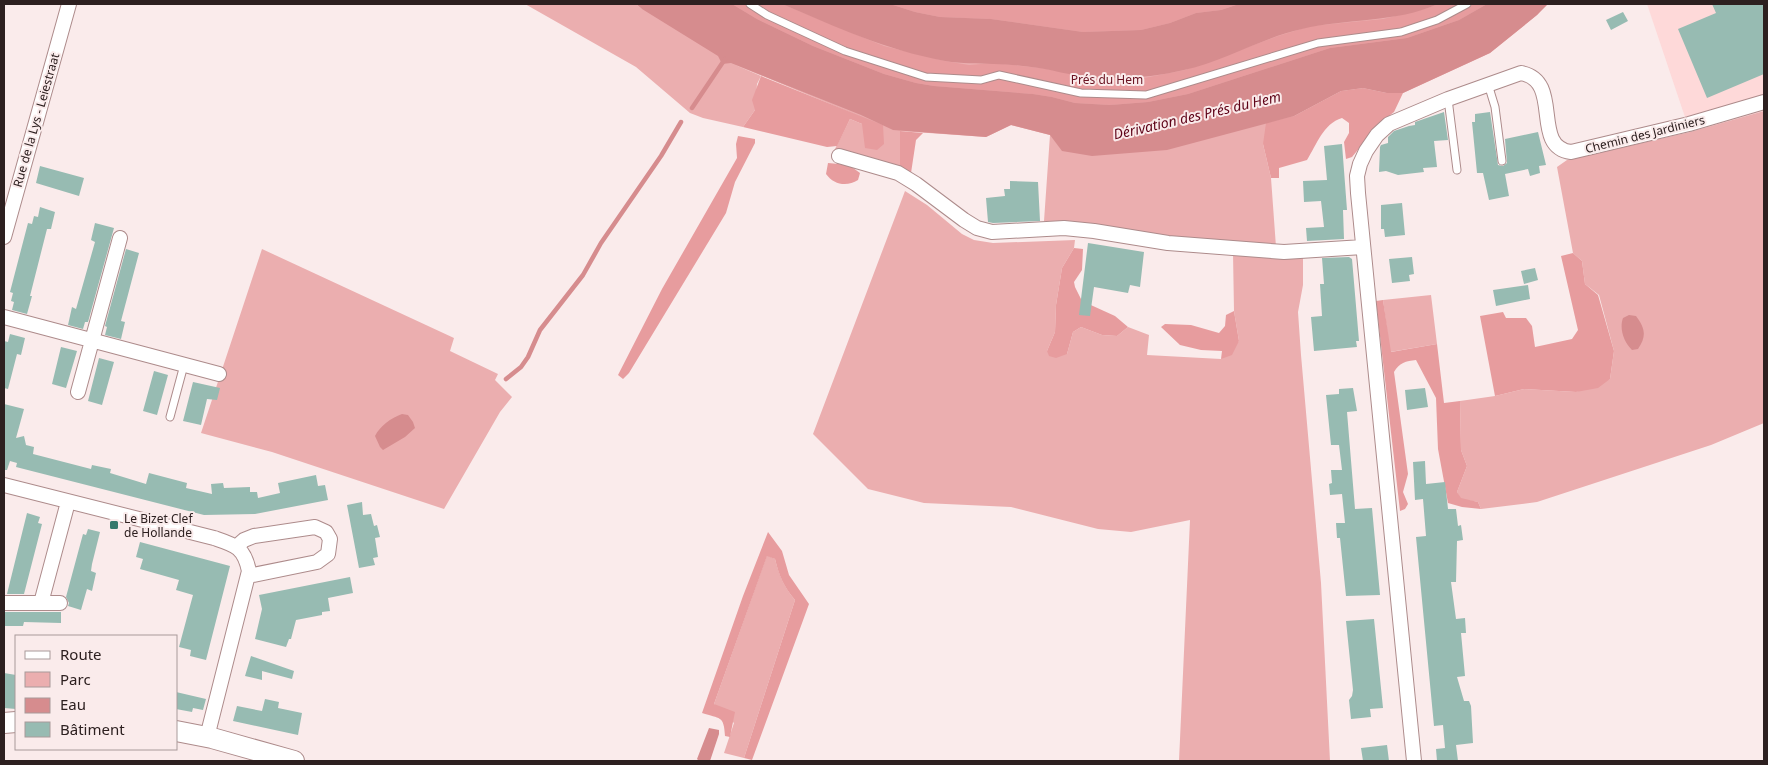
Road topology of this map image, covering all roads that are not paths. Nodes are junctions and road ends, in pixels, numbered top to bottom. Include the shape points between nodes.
1 (69, 4) edge
2 (750, 4) edge
3 (1467, 4) edge
4 (1488, 84) junction
5 (1448, 99) junction
6 (1764, 102) edge
7 (839, 156) dead end
8 (1502, 161) dead end
9 (1457, 170) dead end
10 (9, 199) edge
11 (4, 237) edge
12 (120, 238) dead end
13 (1363, 247) junction
14 (4, 317) edge
15 (92, 341) junction
16 (184, 365) junction
17 (218, 374) dead end
18 (78, 392) dead end
19 (170, 417) dead end
20 (4, 486) edge
21 (68, 502) junction
22 (236, 547) junction
23 (248, 576) junction
24 (4, 603) edge
25 (41, 603) junction
26 (60, 603) dead end
27 (178, 731) edge
28 (207, 736) junction
29 (294, 761) edge
30 (1414, 761) edge

1 - 10 street, Rue de la Lys - Leiestraat
2 - 3 lane via 845,50 926,77 981,80 999,75 1081,93 1146,95 1318,42 1401,32 1437,20
4 - 5 street, Chemin des Jardiniers
4 - 6 street, Chemin des Jardiniers via 1521,72 1539,82 1552,140 1571,152
4 - 8 lane via 1495,107
5 - 9 lane
5 - 13 street, Chemin des Jardiniers via 1389,124 1377,135 1360,164 1357,184
7 - 13 street via 898,173 964,220 992,232 1064,228 1168,243 1284,252
10 - 11 street, Rue de la Lys - Leiestraat
12 - 15 street
13 - 30 street
14 - 15 street
15 - 16 street
15 - 18 street
16 - 17 street
16 - 19 lane
20 - 21 street
21 - 22 street via 214,538
21 - 25 street
22 - 23 street via 244,556
22 - 23 street via 254,536 315,526 326,532 330,539 328,554 317,562
23 - 28 street
24 - 25 street
25 - 26 street
27 - 28 street
28 - 29 street

